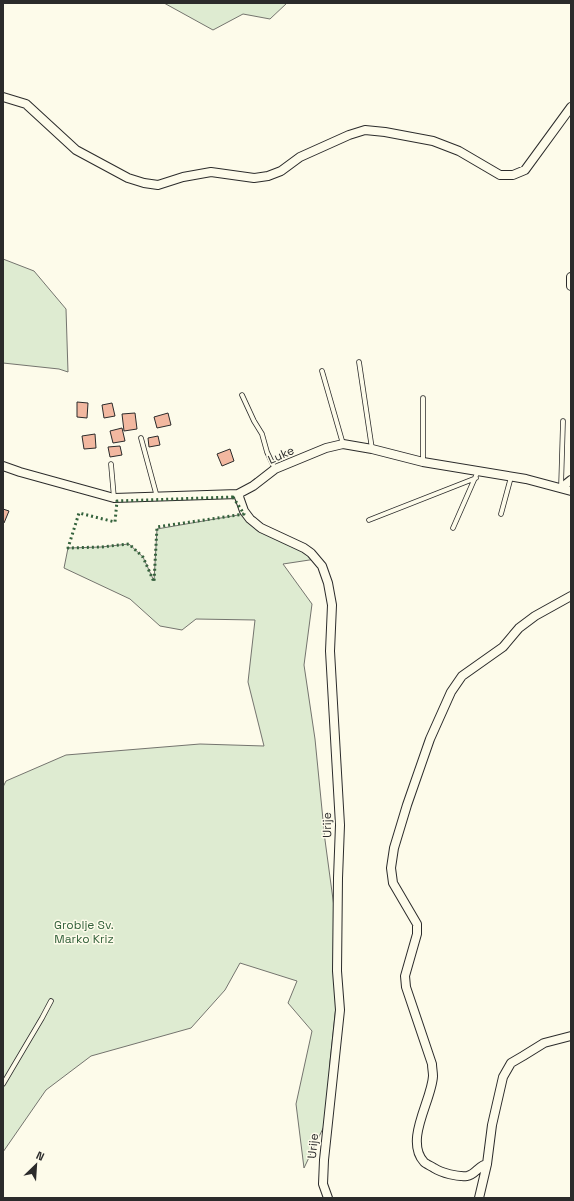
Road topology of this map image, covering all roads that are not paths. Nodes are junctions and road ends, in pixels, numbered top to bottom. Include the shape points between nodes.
1 (3, 97) edge
2 (571, 106) edge
3 (571, 277) edge
4 (571, 286) edge
5 (359, 362) dead end
6 (322, 371) dead end
7 (242, 395) dead end
8 (423, 398) dead end
9 (562, 421) dead end
10 (141, 438) dead end
11 (343, 444) junction
12 (372, 449) junction
13 (423, 462) junction
14 (111, 464) dead end
15 (3, 466) edge
16 (275, 469) junction
17 (477, 475) junction
18 (510, 477) junction
19 (571, 480) edge
20 (561, 488) junction
21 (571, 491) edge
22 (238, 494) junction
23 (157, 497) junction
24 (114, 498) junction
25 (501, 514) dead end
26 (369, 520) dead end
27 (453, 528) dead end
28 (571, 596) edge
29 (51, 1001) dead end
30 (571, 1036) edge
31 (3, 1084) edge
32 (487, 1164) junction
33 (328, 1198) edge
34 (479, 1198) edge

1 - 2 street via 26,104 76,150 128,178 158,185 211,172 254,178 268,176 281,172 300,158 365,130 433,141 459,151 500,175 513,175 525,170
3 - 4 street
5 - 12 lane
6 - 11 lane
7 - 16 lane via 262,434
8 - 13 lane
9 - 20 lane
10 - 23 lane
11 - 12 street, Luke
11 - 16 street, Luke via 326,448
12 - 13 street, Luke
13 - 17 street, Luke
14 - 24 lane
15 - 24 street, Luke
16 - 22 street, Luke
17 - 18 street, Luke
17 - 26 lane
17 - 27 lane
18 - 20 street, Luke
18 - 25 lane
19 - 20 street
20 - 21 street, Luke
22 - 23 street, Luke
22 - 33 street, Urije via 250,519 262,528 311,553 322,566 332,605 330,651 340,825 337,971 340,1010 324,1160 323,1184
23 - 24 street, Luke
28 - 32 street via 535,616 503,647 462,676 450,692 407,805 394,848 391,868 393,883 418,924 404,976 432,1064 433,1076 418,1127 419,1153 424,1162 438,1171 457,1175 467,1176
29 - 31 lane
30 - 32 street via 544,1043 511,1063 503,1077
32 - 34 street

